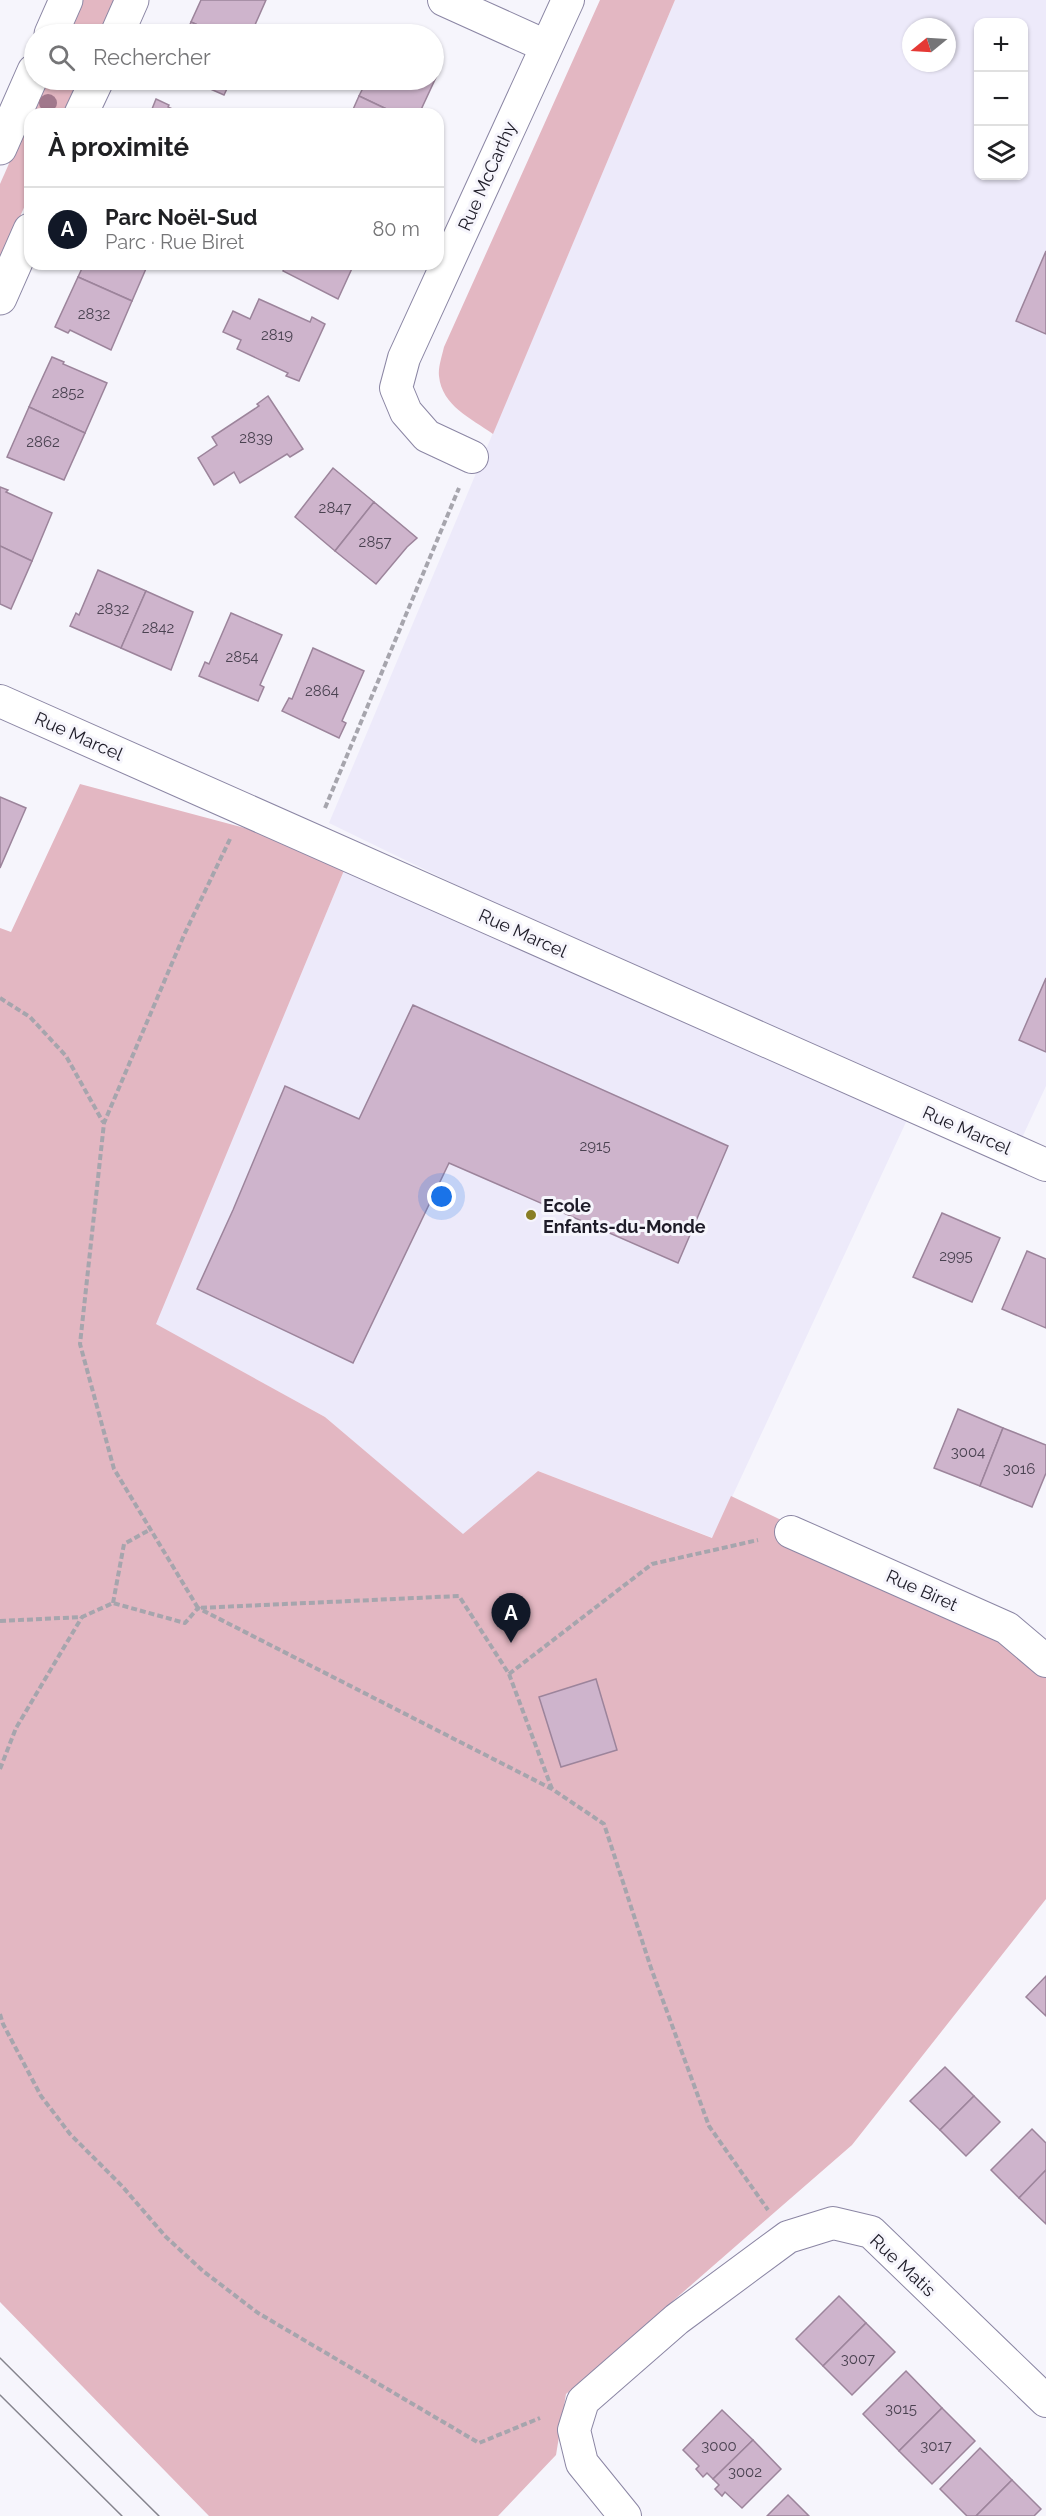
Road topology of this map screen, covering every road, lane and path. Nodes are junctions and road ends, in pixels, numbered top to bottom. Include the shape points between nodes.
1 (66, 0) edge
2 (132, 0) edge
3 (444, 0) edge
4 (568, 0) edge
5 (55, 24) edge
6 (121, 24) edge
7 (546, 46) junction
8 (26, 90) edge
9 (92, 90) edge
10 (84, 108) edge
11 (0, 148) edge
12 (24, 244) edge
13 (0, 298) edge
14 (472, 457) joint
15 (0, 701) edge
16 (245, 809) junction
17 (312, 839) junction
18 (0, 998) edge
19 (104, 1123) junction
20 (1046, 1165) edge
21 (151, 1529) junction
22 (791, 1532) joint
23 (113, 1604) junction
24 (198, 1608) junction
25 (82, 1617) junction
26 (0, 1621) edge
27 (1046, 1661) edge
28 (509, 1674) junction
29 (0, 1769) edge
30 (552, 1789) junction
31 (0, 2014) edge
32 (788, 2237) junction
33 (583, 2401) junction
34 (1046, 2401) edge
35 (625, 2516) edge

1 - 5 street
2 - 6 street
3 - 7 street
4 - 7 street, Rue McCarthy
7 - 14 street, Rue McCarthy via 404,358 396,388 406,412 427,436
8 - 11 street
9 - 10 street
12 - 13 street
14 - 17 path
15 - 16 street, Rue Marcel
16 - 17 street, Rue Marcel
16 - 19 path via 184,935
17 - 20 street, Rue Marcel
18 - 19 path via 30,1017 66,1056
19 - 21 path via 80,1344 114,1469
21 - 23 path via 124,1544
21 - 24 path
22 - 27 street, Rue Biret via 1007,1628
22 - 28 path via 652,1564
23 - 24 path via 185,1623
23 - 25 path
24 - 28 path via 459,1596
24 - 30 path
25 - 26 path
25 - 29 path via 16,1728
28 - 30 path
30 - 32 path via 604,1824 709,2126
31 - 33 path via 41,2096 70,2134 166,2237 258,2313 479,2443
32 - 33 street, Rue Matis via 677,2319
32 - 34 street, Rue Matis via 833,2223 871,2232
33 - 35 street via 574,2430 582,2463

